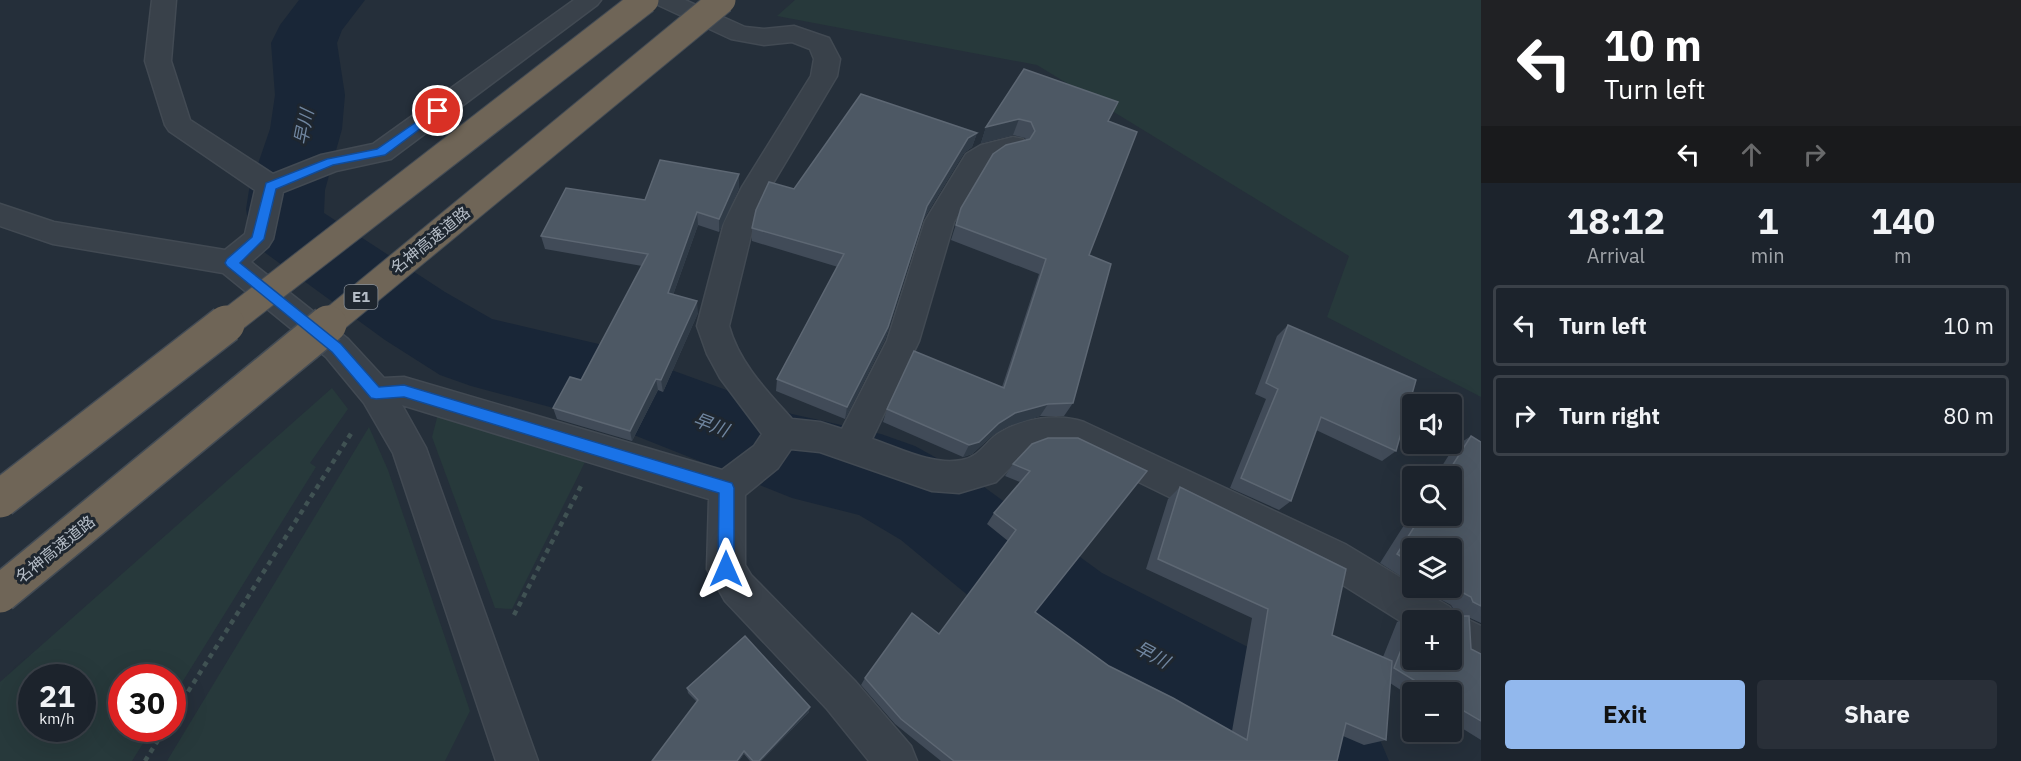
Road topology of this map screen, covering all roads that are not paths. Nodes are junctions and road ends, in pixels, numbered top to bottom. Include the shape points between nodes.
1 (164, 0) edge
2 (589, 0) edge
3 (645, 0) edge
4 (666, 0) edge
5 (722, 0) edge
6 (1013, 146) edge
7 (285, 180) junction
8 (0, 215) edge
9 (231, 263) junction
10 (376, 393) junction
11 (776, 443) junction
12 (851, 446) junction
13 (727, 488) junction
14 (0, 499) edge
15 (0, 594) edge
16 (1418, 610) edge
17 (1462, 637) edge
18 (1481, 649) edge
19 (517, 761) edge
20 (896, 761) edge

1 - 7 street via 158,61 178,124
2 - 7 street via 381,152 331,162
3 - 14 highway, bridge
4 - 11 street via 740,34 794,34 820,44 827,59 824,76 739,222 713,326 715,342
5 - 15 highway, 名神高速道路 / E1, bridge
6 - 12 street via 976,161 940,221 903,341
7 - 9 street via 258,239
8 - 9 street via 53,233
9 - 10 street via 337,348
10 - 13 street via 404,391
10 - 19 street via 409,448
11 - 12 street via 820,437
11 - 13 street
12 - 16 street via 932,475 959,477 984,471 1011,444 1038,433 1072,433 1332,557
13 - 20 street via 726,569 738,588 841,695
17 - 18 street

